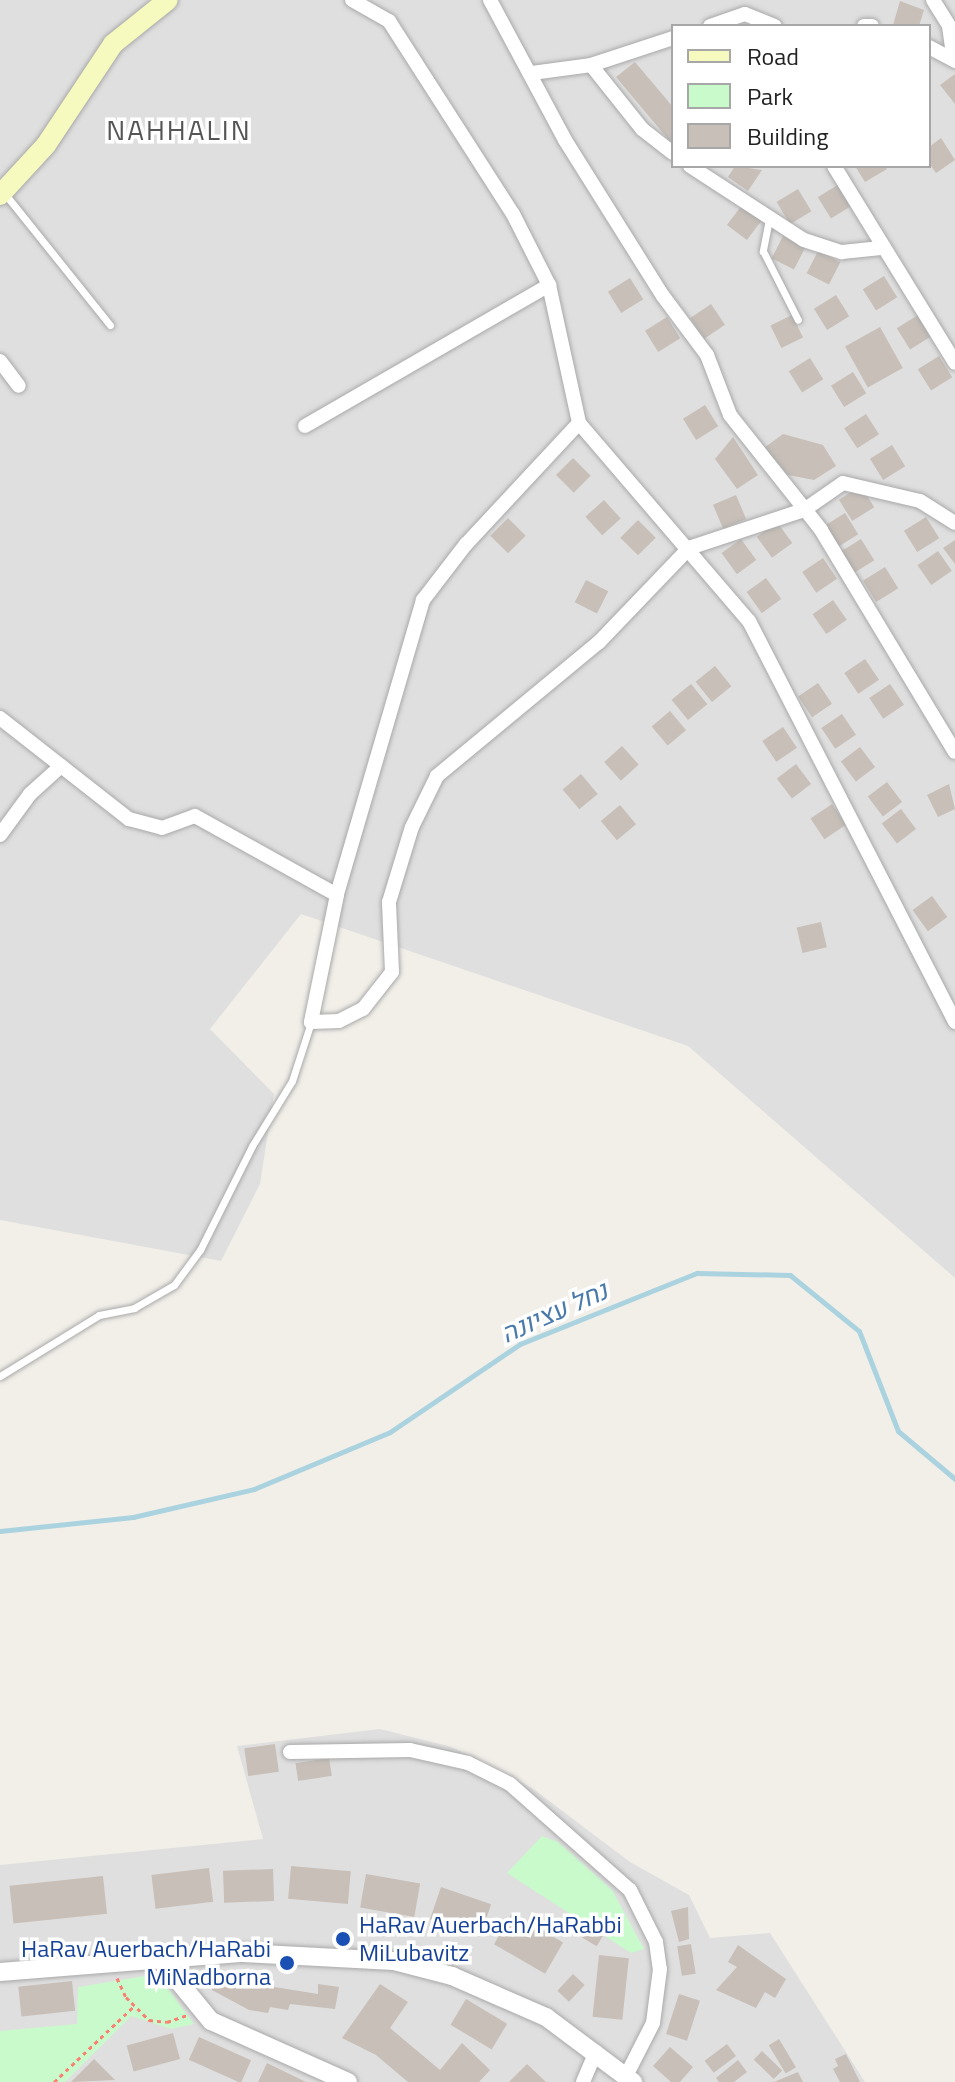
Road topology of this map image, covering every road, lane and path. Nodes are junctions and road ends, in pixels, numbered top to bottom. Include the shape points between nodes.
1 (168, 0) edge
2 (352, 0) edge
3 (490, 0) edge
4 (933, 0) edge
5 (378, 4) edge
6 (748, 13) edge
7 (716, 24) edge
8 (771, 24) edge
9 (671, 39) edge
10 (931, 48) edge
11 (954, 61) edge
12 (591, 65) junction
13 (532, 73) junction
14 (671, 151) edge
15 (693, 168) edge
16 (835, 168) edge
17 (2, 194) edge
18 (770, 217) junction
19 (881, 248) junction
20 (549, 285) junction
21 (798, 320) dead end
22 (110, 325) dead end
23 (0, 361) edge
24 (955, 363) edge
25 (19, 386) dead end
26 (579, 423) junction
27 (305, 426) dead end
28 (804, 510) junction
29 (955, 523) edge
30 (689, 548) junction
31 (0, 718) edge
32 (955, 752) edge
33 (61, 766) junction
34 (0, 835) edge
35 (337, 895) junction
36 (311, 1022) junction
37 (955, 1022) edge
38 (0, 1376) edge
39 (290, 1752) dead end
40 (161, 1960) junction
41 (111, 1964) junction
42 (0, 1972) edge
43 (134, 2006) junction
44 (197, 2009) junction
45 (596, 2052) junction
46 (630, 2079) edge
47 (54, 2082) edge
48 (348, 2082) edge
49 (583, 2082) edge

1 - 17 main road via 113,44 46,145
2 - 5 street
3 - 13 street
4 - 11 street via 949,26
5 - 20 street via 513,214
6 - 7 street
6 - 8 street
9 - 12 street
10 - 11 street
12 - 13 street
12 - 14 street via 642,129
13 - 28 street via 580,164 707,355 730,415
15 - 18 street
16 - 19 street
17 - 22 lane
18 - 19 street via 804,240 842,252
18 - 21 lane via 763,251
19 - 24 street
20 - 26 street
20 - 27 street
23 - 25 street
26 - 30 street
26 - 35 street via 466,544 423,600
28 - 29 street via 843,483 920,501
28 - 30 street
28 - 32 street
30 - 36 street via 599,642 437,776 412,827 389,902 392,972 363,1009 339,1021
30 - 37 street via 749,621
31 - 33 street
33 - 34 street via 30,794
33 - 35 street via 129,819 162,828 195,816
35 - 36 street
36 - 38 lane via 292,1081 200,1250 174,1285 134,1308 99,1315
39 - 46 street via 410,1750 468,1763 510,1784 630,1890 656,1942 660,1969 653,2023
40 - 41 street
40 - 44 street
40 - 45 street via 271,1953 394,1961 498,1994 546,2017
41 - 42 street
41 - 43 path
43 - 44 path via 149,2020 167,2022
43 - 47 path
44 - 48 street via 225,2028
45 - 46 street
45 - 49 street

